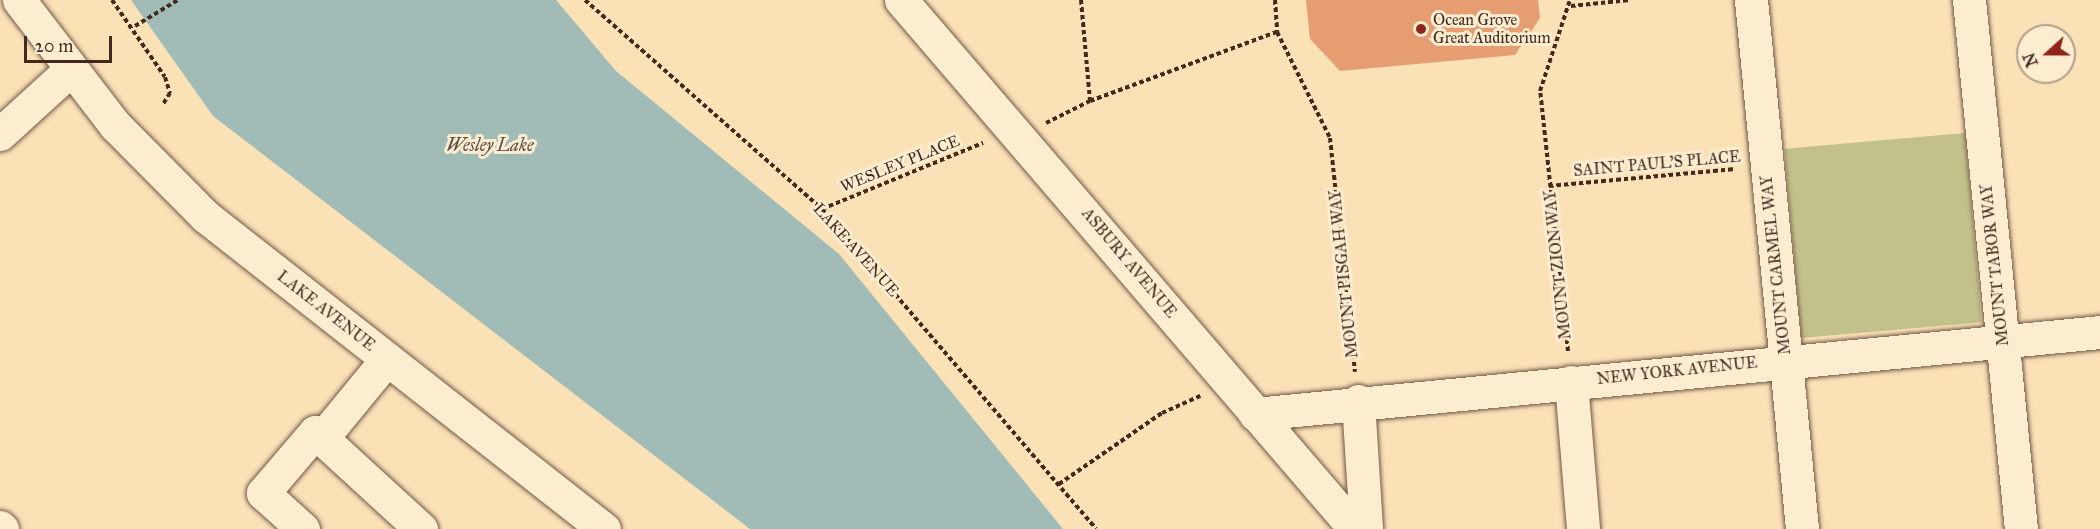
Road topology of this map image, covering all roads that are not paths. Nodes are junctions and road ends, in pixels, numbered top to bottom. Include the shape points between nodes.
1 (20, 0) edge
2 (901, 0) edge
3 (1751, 0) edge
4 (1969, 0) edge
5 (70, 70) junction
6 (0, 134) edge
7 (2100, 332) edge
8 (2002, 340) junction
9 (387, 359) junction
10 (1785, 360) junction
11 (1571, 382) junction
12 (1358, 401) junction
13 (1255, 414) junction
14 (322, 438) junction
15 (303, 529) edge
16 (421, 529) edge
17 (604, 529) edge
18 (1354, 529) edge
19 (1366, 529) edge
20 (1583, 529) edge
21 (1802, 529) edge
22 (2021, 529) edge

1 - 5 street, LAKE AVENUE
2 - 13 street, ASBURY AVENUE
3 - 10 street, MOUNT CARMEL WAY
4 - 8 street, MOUNT TABOR WAY
5 - 6 street
5 - 9 street, LAKE AVENUE via 131,142 205,216
7 - 8 street, NEW YORK AVENUE
8 - 10 street, NEW YORK AVENUE
8 - 22 street, MOUNT TABOR WAY
9 - 14 street
9 - 17 street, LAKE AVENUE
10 - 11 street, NEW YORK AVENUE
10 - 21 street, MOUNT CARMEL WAY
11 - 12 street, NEW YORK AVENUE
11 - 20 street
12 - 13 street, NEW YORK AVENUE
12 - 19 street
13 - 18 street, ASBURY AVENUE
14 - 15 street via 315,432 263,493
14 - 16 street

